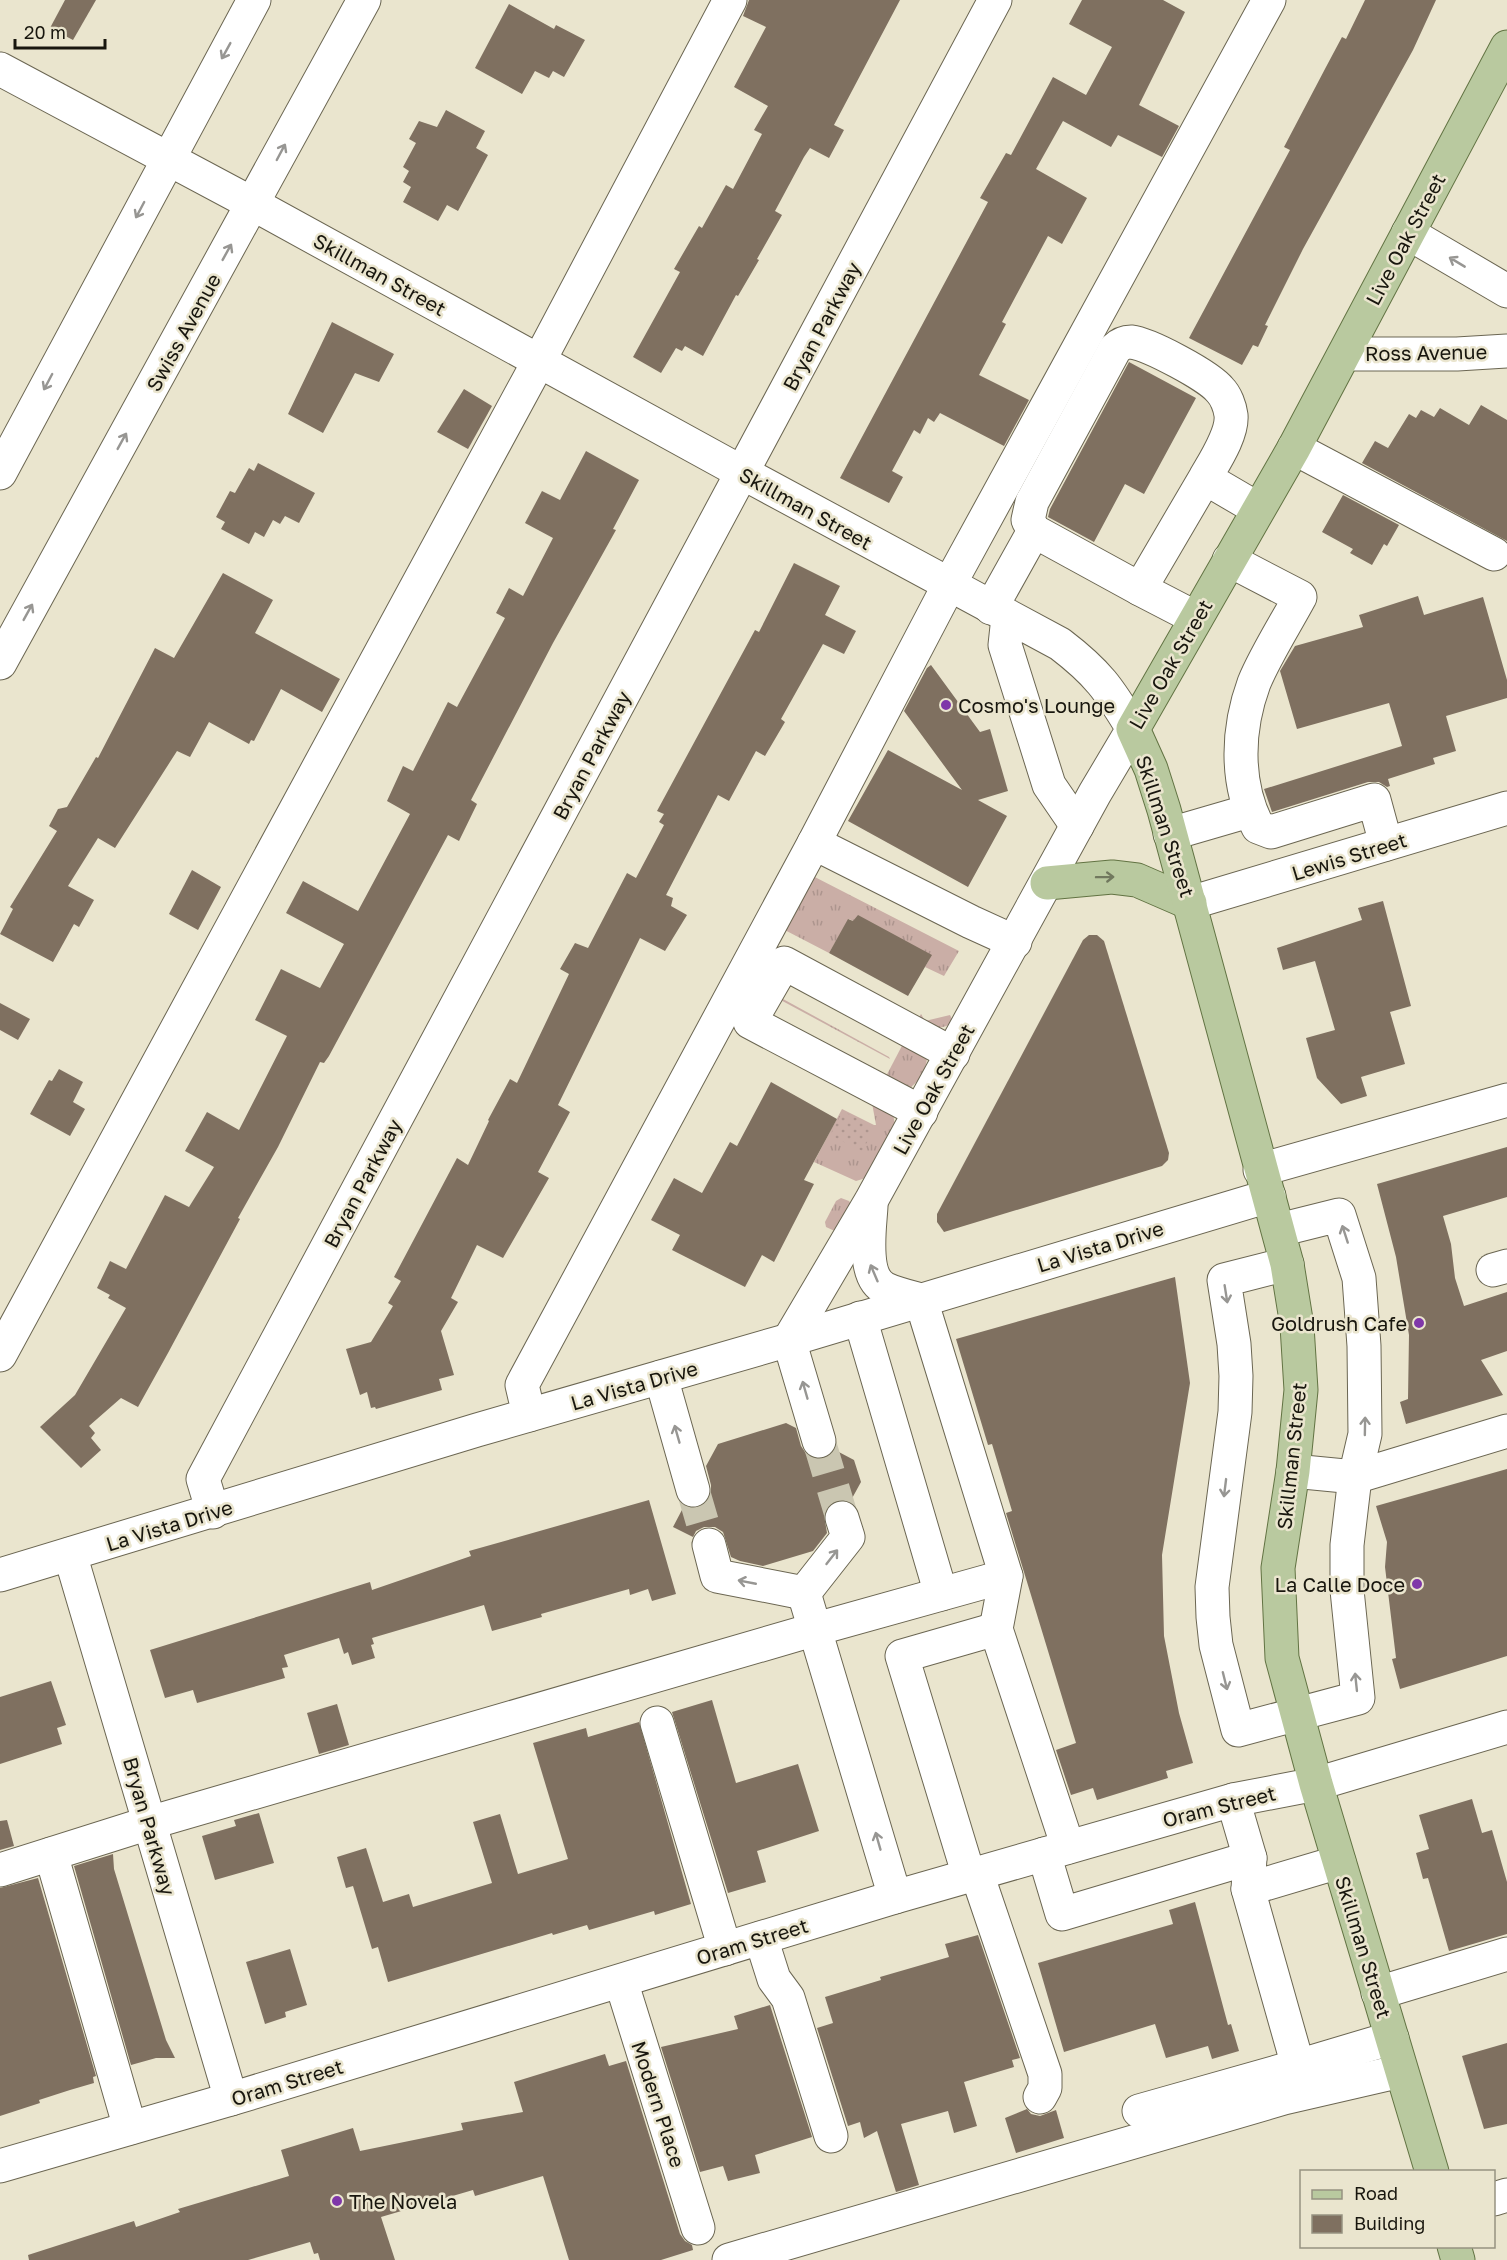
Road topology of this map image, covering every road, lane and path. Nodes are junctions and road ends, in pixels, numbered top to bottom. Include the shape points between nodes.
1 (254, 0) edge
2 (364, 0) edge
3 (730, 0) edge
4 (995, 0) edge
5 (1269, 0) edge
6 (1507, 47) edge
7 (0, 69) edge
8 (168, 159) junction
9 (253, 204) junction
10 (1408, 233) junction
11 (1507, 291) edge
12 (1507, 351) edge
13 (1345, 354) junction
14 (539, 361) junction
15 (1294, 448) junction
16 (0, 473) edge
17 (742, 473) junction
18 (1205, 478) junction
19 (1258, 509) junction
20 (1034, 531) junction
21 (1494, 554) dead end
22 (1229, 560) junction
23 (949, 585) junction
24 (1140, 589) junction
25 (1000, 613) junction
26 (1196, 618) junction
27 (0, 663) edge
28 (1133, 729) junction
29 (1507, 808) edge
30 (1260, 821) junction
31 (1077, 826) junction
32 (1170, 834) junction
33 (814, 843) junction
34 (1386, 844) junction
35 (1284, 875) junction
36 (1047, 883) junction
37 (1190, 903) junction
38 (1015, 942) junction
39 (953, 1054) junction
40 (1507, 1100) edge
41 (921, 1112) junction
42 (1265, 1183) junction
43 (871, 1201) junction
44 (1279, 1230) junction
45 (1287, 1263) junction
46 (921, 1300) junction
47 (860, 1318) junction
48 (789, 1340) junction
49 (0, 1355) edge
50 (661, 1377) junction
51 (529, 1415) junction
52 (1507, 1431) edge
53 (819, 1441) tunnel mouth
54 (1293, 1472) junction
55 (1355, 1477) junction
56 (693, 1490) tunnel mouth
57 (213, 1512) junction
58 (842, 1518) tunnel mouth
59 (709, 1545) tunnel mouth
60 (70, 1554) junction
61 (0, 1575) edge
62 (1006, 1576) junction
63 (804, 1593) junction
64 (941, 1594) junction
65 (816, 1629) junction
66 (996, 1629) junction
67 (1296, 1716) junction
68 (657, 1723) dead end
69 (1507, 1727) edge
70 (1316, 1784) junction
71 (1233, 1800) junction
72 (150, 1823) junction
73 (1056, 1851) junction
74 (51, 1854) junction
75 (1339, 1862) junction
76 (0, 1870) edge
77 (1249, 1874) junction
78 (973, 1875) junction
79 (895, 1897) junction
80 (761, 1938) junction
81 (725, 1949) junction
82 (1507, 1954) edge
83 (621, 1981) junction
84 (1378, 1993) junction
85 (1392, 2038) junction
86 (1298, 2066) junction
87 (1401, 2071) junction
88 (1040, 2097) dead end
89 (231, 2099) junction
90 (1139, 2110) dead end
91 (130, 2128) junction
92 (831, 2136) dead end
93 (0, 2166) edge
94 (1431, 2170) edge
95 (698, 2228) dead end
96 (729, 2260) edge

1 -> 8 street
9 -> 2 street, Swiss Avenue
3 - 14 street
4 - 17 street, Bryan Parkway
5 - 23 street
6 - 10 main road, Live Oak Street
7 - 8 street, Skillman Street
8 - 9 street, Skillman Street
8 -> 16 street
9 - 14 street, Skillman Street
27 -> 9 street, Swiss Avenue
11 -> 10 street
10 - 13 main road, Live Oak Street
12 - 13 street, Ross Avenue
13 - 15 main road, Live Oak Street
14 - 17 street, Skillman Street
14 - 49 street
15 - 19 main road, Live Oak Street
15 - 21 street
17 - 23 street, Skillman Street
17 - 57 street, Bryan Parkway via 202,1479
18 - 19 street
18 - 20 street via 1226,439 1232,417 1221,390 1207,378 1149,347 1122,343 1115,349 1032,501 1028,520
18 - 24 street
19 - 22 main road, Live Oak Street
20 - 24 street
20 - 25 street
22 - 26 main road, Live Oak Street
22 - 30 street via 1300,597 1254,683 1242,732 1240,771
23 - 25 street, Skillman Street
23 - 33 street
24 - 26 street
25 - 28 street, Skillman Street via 1060,644 1083,661 1109,690
25 - 31 street via 1005,645 1049,785
26 - 28 main road, Live Oak Street
28 - 31 street, Live Oak Street
28 - 32 main road, Skillman Street via 1151,769
29 - 34 street, Lewis Street
30 - 32 street
30 - 34 street via 1374,800
30 - 35 street
31 - 36 street, Live Oak Street
32 - 37 main road, Skillman Street
33 - 38 street
33 - 51 street via 522,1385
34 - 35 street, Lewis Street
35 - 37 street, Lewis Street
36 -> 37 main road via 1112,877 1137,880
36 - 38 street, Live Oak Street
37 - 42 main road, Skillman Street
38 - 39 street, Live Oak Street
39 - 41 street, Live Oak Street
39 - 41 street via 784,963 750,1022
40 - 42 street, La Vista Drive
41 - 43 street, Live Oak Street
42 - 44 main road, Skillman Street
42 - 46 street, La Vista Drive
46 -> 43 street via 883,1288 873,1275 868,1256
43 - 48 street, Live Oak Street
44 - 45 main road, Skillman Street
55 -> 44 street via 1365,1434 1359,1278 1338,1215
45 - 54 main road, Skillman Street via 1298,1326 1301,1390
45 -> 67 street via 1224,1280 1234,1344 1235,1412 1212,1587 1216,1645 1238,1730
46 - 47 street, La Vista Drive
46 - 62 street
47 - 48 street, La Vista Drive
47 - 64 street
48 - 50 street, La Vista Drive
53 -> 48 street
50 - 51 street, La Vista Drive
56 -> 50 street
51 - 57 street, La Vista Drive
52 - 55 street
54 - 55 street
54 - 67 main road, Skillman Street via 1278,1568 1282,1658
67 -> 55 street via 1358,1698 1347,1590 1347,1545
57 - 60 street, La Vista Drive
63 -> 58 street via 848,1537
63 -> 59 street via 717,1576
60 - 61 street, La Vista Drive
60 - 72 street, Bryan Parkway
62 - 64 street
62 - 66 street
63 - 65 street
64 - 65 street
65 - 72 street
79 -> 65 street
66 - 73 street
66 - 78 street via 902,1656
67 - 70 main road, Skillman Street
68 - 81 street
69 - 70 street, Oram Street
70 - 71 street, Oram Street
70 - 75 main road, Skillman Street
71 - 73 street, Oram Street
71 - 77 street
72 - 74 street
72 - 89 street, Bryan Parkway
73 - 77 street via 1062,1914
73 - 78 street, Oram Street
74 - 76 street
74 - 91 street
75 - 77 street
75 - 84 main road, Skillman Street
77 - 86 street
78 - 79 street, Oram Street
78 - 88 street via 1045,2074
79 - 80 street, Oram Street
80 - 81 street, Oram Street
80 - 92 street via 774,1979 788,1998
81 - 83 street, Oram Street
82 - 84 street
83 - 89 street, Oram Street
83 - 95 street, Modern Place
84 - 85 main road, Skillman Street
85 - 86 street
85 - 87 main road, Skillman Street
86 - 90 street
87 - 94 main road, Skillman Street
87 - 96 street via 1284,2098
89 - 91 street, Oram Street
91 - 93 street, Oram Street

